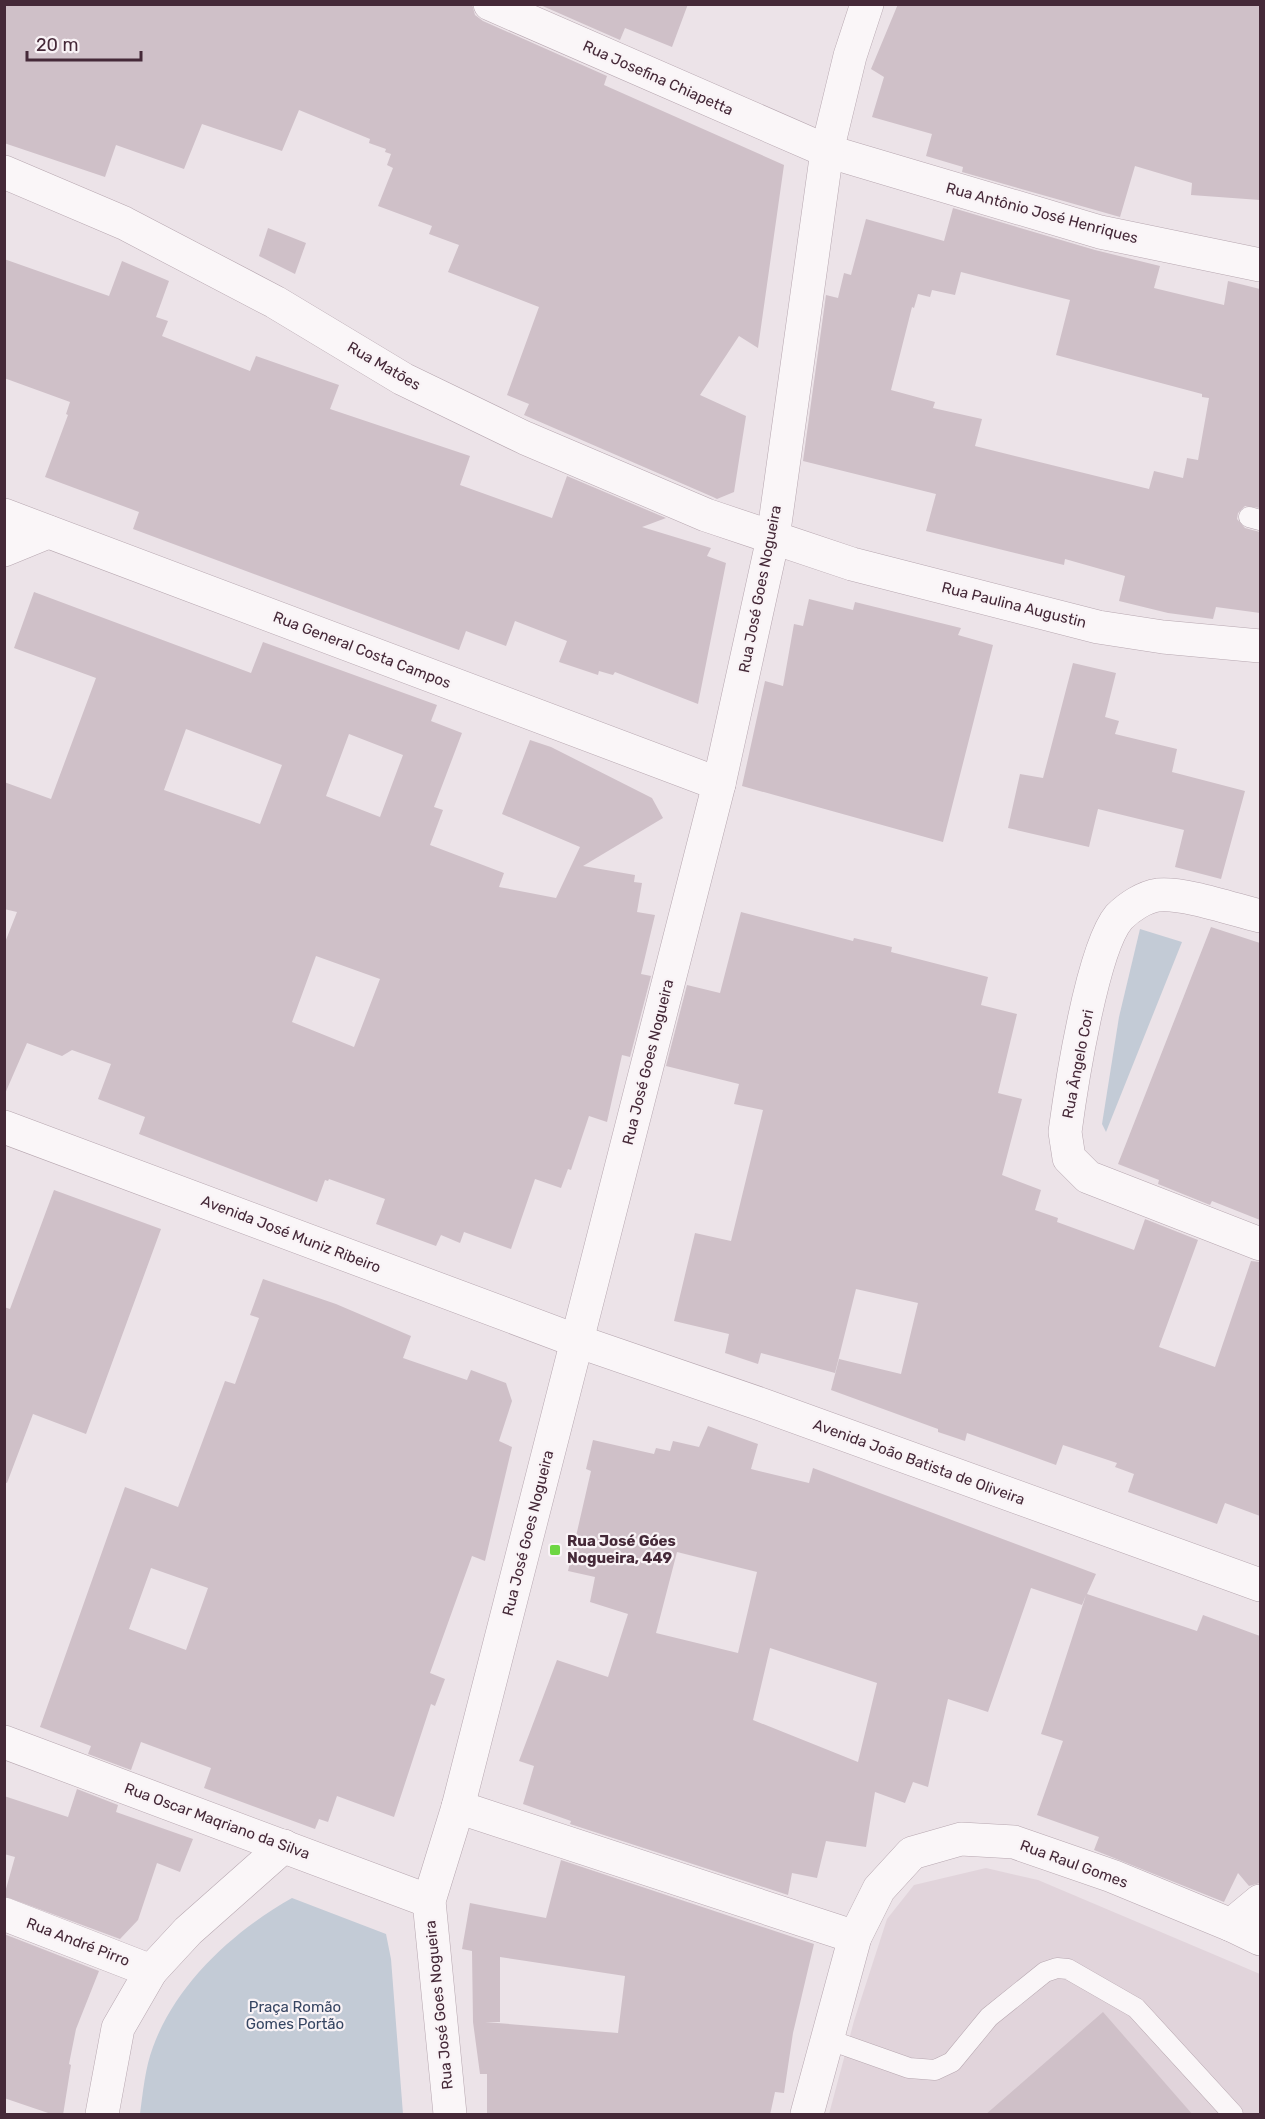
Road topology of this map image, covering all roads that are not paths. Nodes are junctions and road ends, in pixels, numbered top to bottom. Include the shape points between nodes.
1 (490, 4) edge
2 (867, 4) edge
3 (827, 151) junction
4 (4, 172) edge
5 (1260, 265) edge
6 (4, 515) edge
7 (48, 532) junction
8 (773, 538) junction
9 (4, 550) edge
10 (1260, 646) edge
11 (719, 784) junction
12 (1260, 916) edge
13 (4, 1127) edge
14 (1260, 1244) edge
15 (577, 1341) junction
16 (1260, 1585) edge
17 (4, 1742) edge
18 (458, 1807) junction
19 (284, 1846) junction
20 (429, 1901) junction
21 (1260, 1901) edge
22 (4, 1914) edge
23 (1231, 1925) junction
24 (855, 1937) junction
25 (1260, 1940) edge
26 (151, 1971) junction
27 (827, 2039) junction
28 (102, 2115) edge
29 (450, 2115) edge
30 (807, 2115) edge
31 (1233, 2115) edge

1 - 3 street, Rua Josefina Chiapetta
2 - 3 street, Rua José Goes Nogueira
3 - 5 street, Rua Antônio José Henriques via 1100,232
3 - 8 street, Rua José Goes Nogueira
4 - 8 street, Rua Matões via 124,223 275,302 403,379 525,438 706,515
6 - 7 street, Rua General Costa Campos
7 - 9 street
7 - 11 street, Rua General Costa Campos
8 - 10 street, Rua Paulina Augustin via 852,564 1098,627
8 - 11 street, Rua José Goes Nogueira
11 - 15 street, Rua José Goes Nogueira
12 - 14 street, Rua Ângelo Cori via 1159,895 1135,903 1119,918 1102,947 1065,1132 1069,1158 1088,1177
13 - 15 street, Avenida José Muniz Ribeiro
15 - 16 street, Avenida João Batista de Oliveira
15 - 18 street, Rua José Goes Nogueira
17 - 19 street, Rua Oscar Maqriano da Silva
18 - 20 street, Rua José Goes Nogueira
18 - 24 street
19 - 20 street, Rua Oscar Maqriano da Silva
19 - 26 street via 188,1930
20 - 29 street, Rua José Goes Nogueira
21 - 23 street
22 - 26 street, Rua André Pirro
23 - 24 street, Rua Raul Gomes via 1112,1876 1014,1842 961,1839 912,1853 879,1889
23 - 25 street, Rua Raul Gomes
24 - 27 street, Rua Raul Gomes
26 - 28 street via 118,2028
27 - 30 street, Rua Raul Gomes
27 - 31 lane via 909,2068 935,2070 952,2062 988,2017 1046,1972 1068,1969 1136,2008

